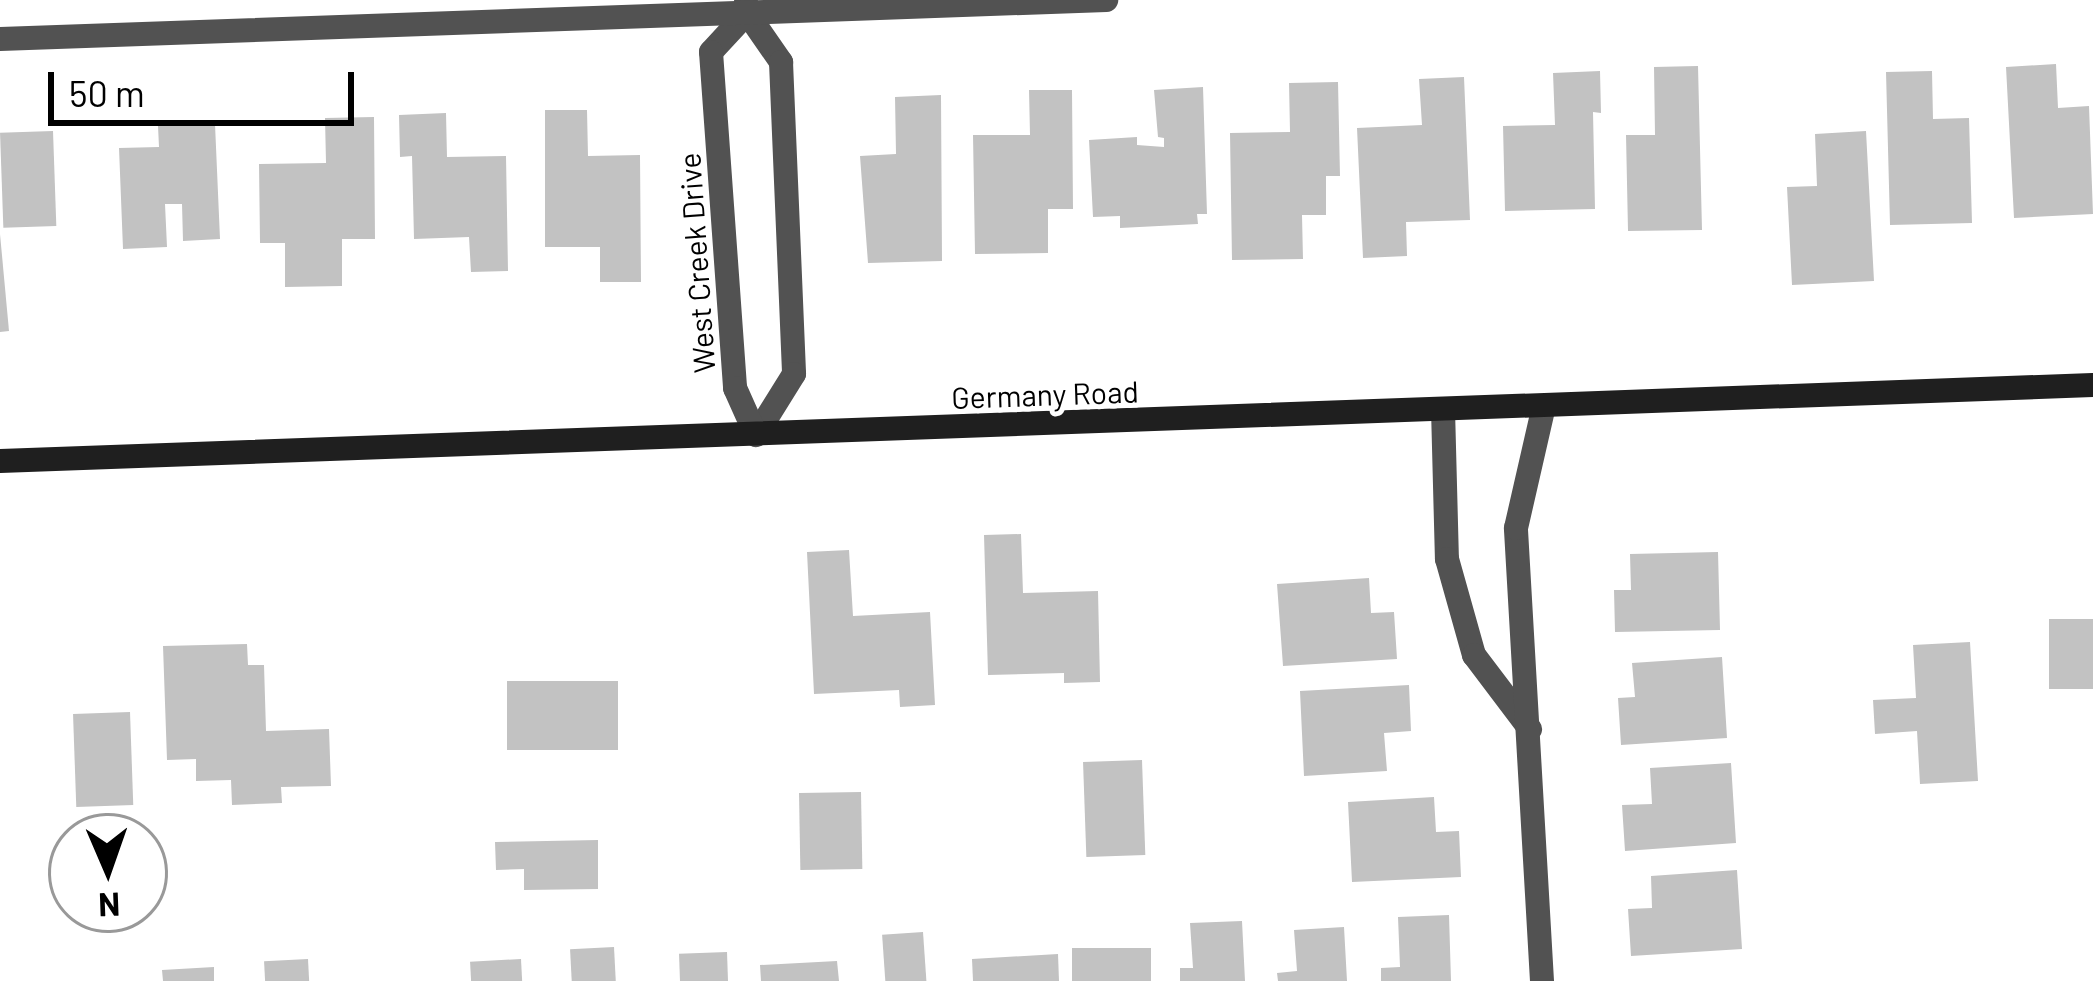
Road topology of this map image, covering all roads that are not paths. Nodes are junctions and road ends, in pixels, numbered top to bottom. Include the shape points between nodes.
1 (1106, 0) edge
2 (747, 6) edge
3 (0, 39) edge
4 (2093, 385) edge
5 (1544, 406) junction
6 (1443, 409) junction
7 (756, 435) junction
8 (0, 461) edge
9 (1530, 730) junction
10 (1542, 981) edge

1 - 2 street
2 - 3 street
2 - 7 street, West Creek Drive via 710,52 735,388
2 - 7 street via 781,62 794,374
4 - 5 main road, Germany Road
5 - 6 main road, Germany Road
5 - 9 street via 1516,528
6 - 7 main road, Germany Road
6 - 9 street via 1453,578 1474,655
7 - 8 main road, Germany Road
9 - 10 street

